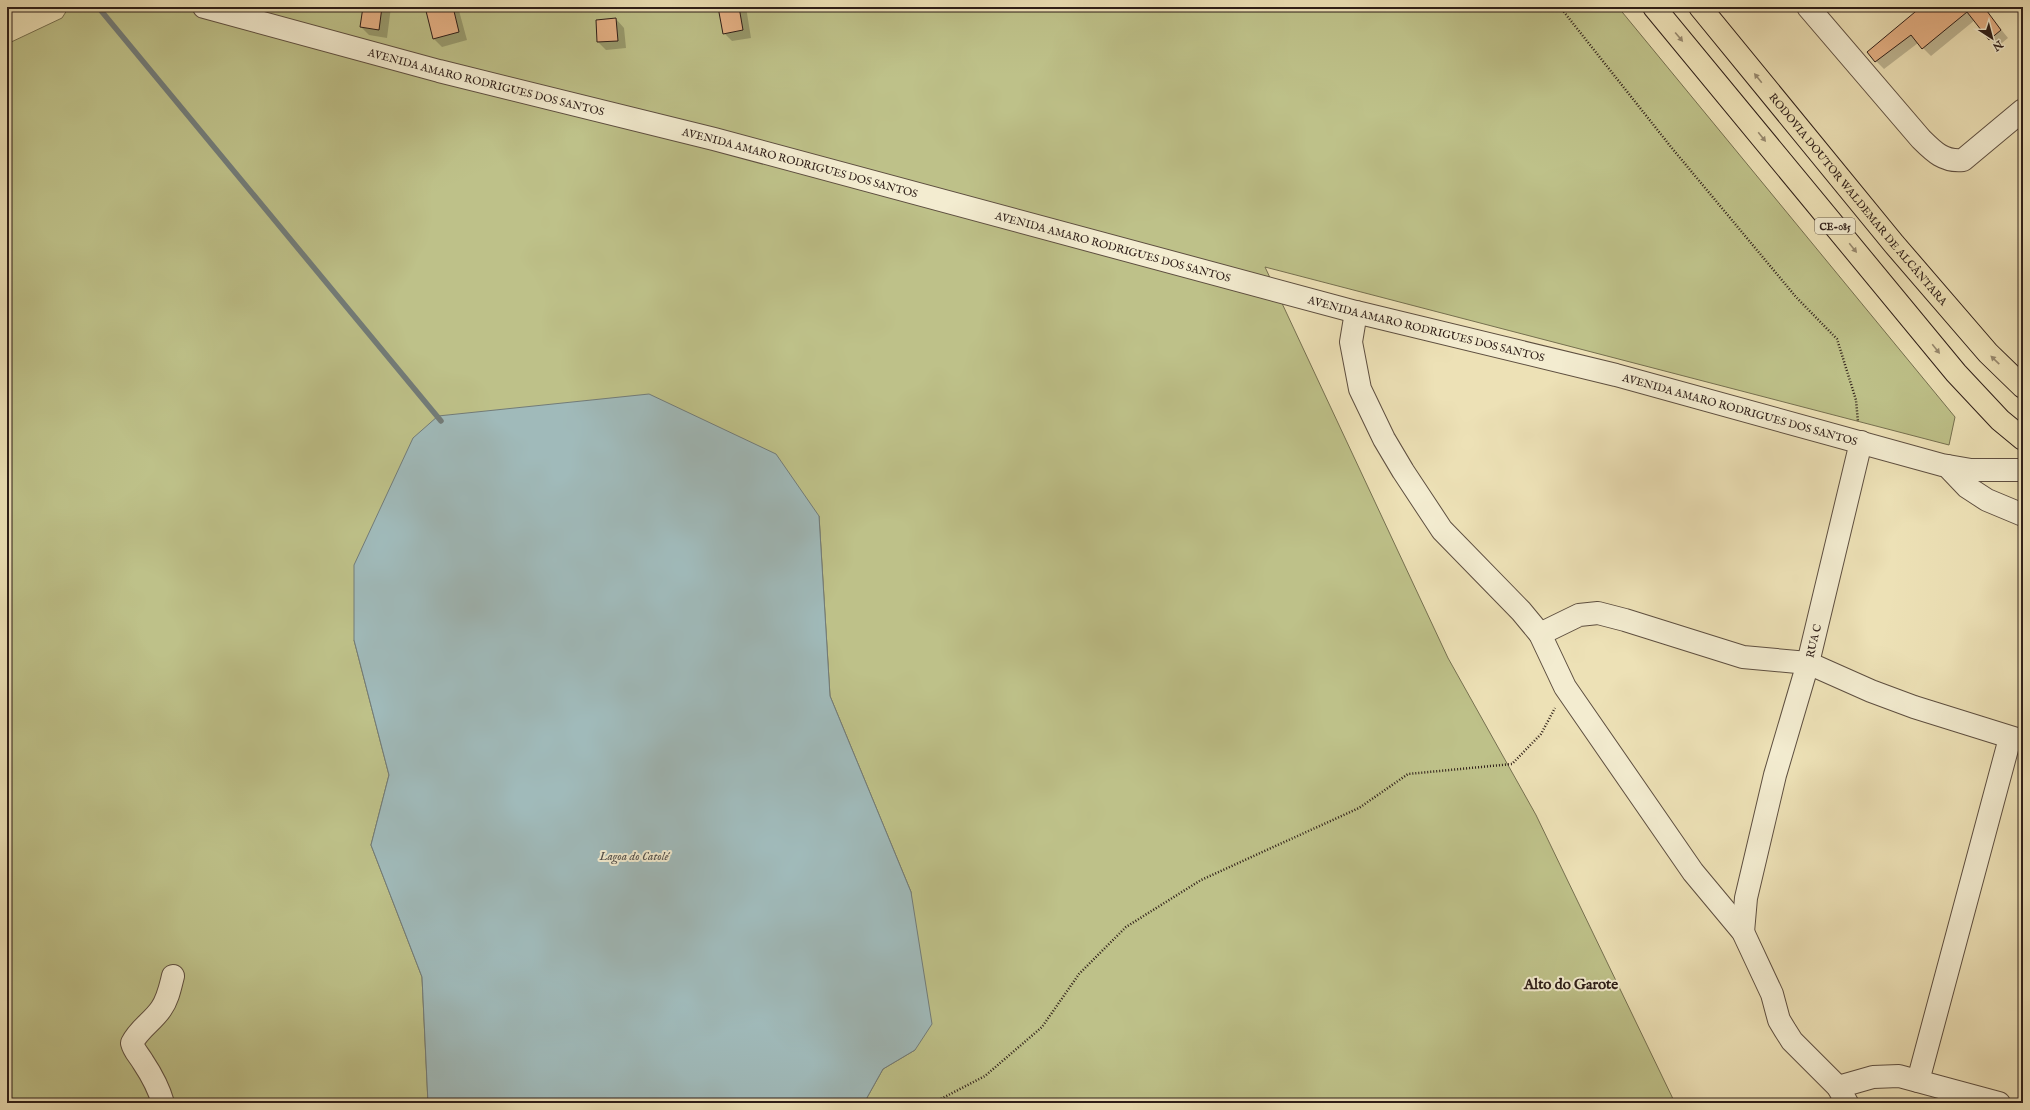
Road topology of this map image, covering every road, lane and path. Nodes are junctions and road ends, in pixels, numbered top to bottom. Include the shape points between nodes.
1 (204, 7) edge
2 (1560, 7) edge
3 (1654, 7) edge
4 (1700, 7) edge
5 (1808, 7) edge
6 (2023, 110) edge
7 (1356, 312) junction
8 (2023, 387) edge
9 (2023, 439) edge
10 (1861, 442) junction
11 (1947, 466) junction
12 (2023, 470) edge
13 (2023, 515) edge
14 (1540, 634) junction
15 (1808, 663) junction
16 (1565, 688) junction
17 (2017, 740) edge
18 (1743, 932) junction
19 (173, 976) dead end
20 (1918, 1080) junction
21 (1842, 1095) edge
22 (163, 1103) edge
23 (933, 1103) edge
24 (1999, 1103) edge

1 - 7 street, AVENIDA AMARO RODRIGUES DOS SANTOS via 439,72 714,139
2 - 10 path via 1671,147 1796,297 1837,339 1856,400
3 -> 9 highway, CE-085 via 1956,373 2000,420
8 -> 4 highway, RODOVIA DOUTOR WALDEMAR DE ALCÂNTARA / CE-085 via 1988,353 1894,244
5 - 6 street via 1921,139 1943,158 1963,160
7 - 10 street, AVENIDA AMARO RODRIGUES DOS SANTOS via 1616,375
7 - 14 street via 1351,342 1353,359 1360,389 1384,439 1442,530
10 - 11 street, AVENIDA AMARO RODRIGUES DOS SANTOS
10 - 15 street, RUA C
11 - 12 street, AVENIDA AMARO RODRIGUES DOS SANTOS via 1971,470
11 - 13 street via 1967,488
14 - 15 street via 1579,615 1598,613 1743,657
14 - 16 street
15 - 17 street, RUA C via 1914,707
15 - 18 street via 1775,775 1746,898
16 - 18 street via 1688,866
16 - 23 path via 1541,734 1512,764 1408,774 1359,808 1201,880 1126,927 1079,974 1042,1028 985,1076
17 - 20 street
18 - 21 street via 1785,1030
19 - 22 street via 169,996 161,1010 136,1034 132,1043
20 - 21 street via 1899,1076 1873,1077
20 - 24 street

